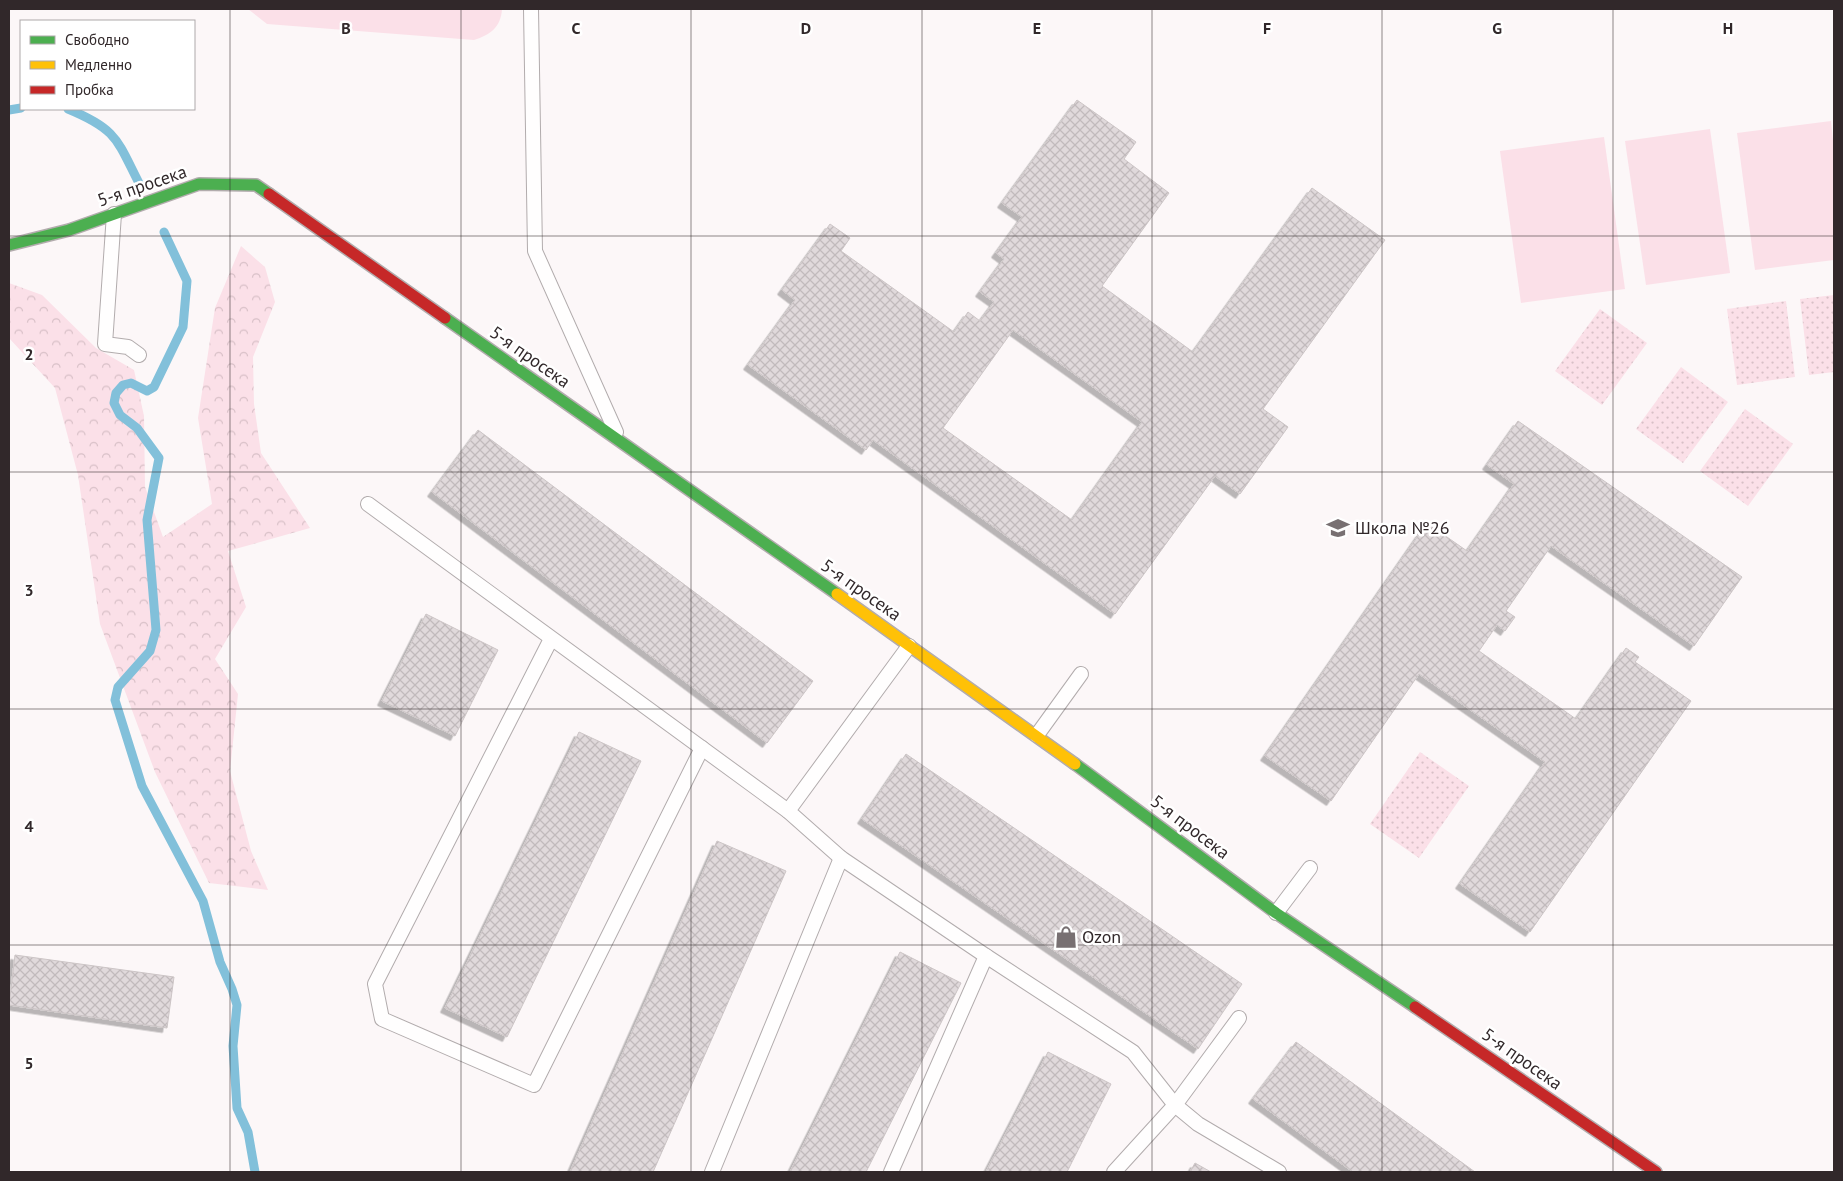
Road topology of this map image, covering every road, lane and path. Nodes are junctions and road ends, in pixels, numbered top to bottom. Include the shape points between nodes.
1 (531, 9) edge
2 (114, 214) junction
3 (9, 245) edge
4 (139, 355) dead end
5 (620, 442) junction
6 (368, 504) dead end
7 (552, 639) junction
8 (909, 646) junction
9 (1081, 674) dead end
10 (1037, 735) junction
11 (702, 748) junction
12 (788, 811) junction
13 (841, 858) junction
14 (1310, 868) dead end
15 (1276, 913) junction
16 (986, 956) junction
17 (1239, 1018) dead end
18 (1175, 1105) junction
19 (712, 1172) edge
20 (891, 1172) edge
21 (1114, 1172) edge
22 (1279, 1172) edge
23 (1656, 1172) edge

1 - 5 lane via 535,251
2 - 3 street, 5-я просека via 69,230
2 - 4 lane via 105,344 128,347
2 - 5 street, 5-я просека via 199,184 256,185
5 - 8 street, 5-я просека
6 - 7 lane
7 - 11 lane
7 - 11 lane via 375,984 382,1019 534,1085
8 - 10 street, 5-я просека
8 - 12 lane
9 - 10 lane
10 - 15 street, 5-я просека
11 - 12 lane
12 - 13 lane
13 - 16 lane
13 - 19 lane
14 - 15 lane
15 - 23 street, 5-я просека
16 - 18 lane via 1133,1052
16 - 20 lane
17 - 18 lane
18 - 21 lane
18 - 22 lane via 1198,1124

